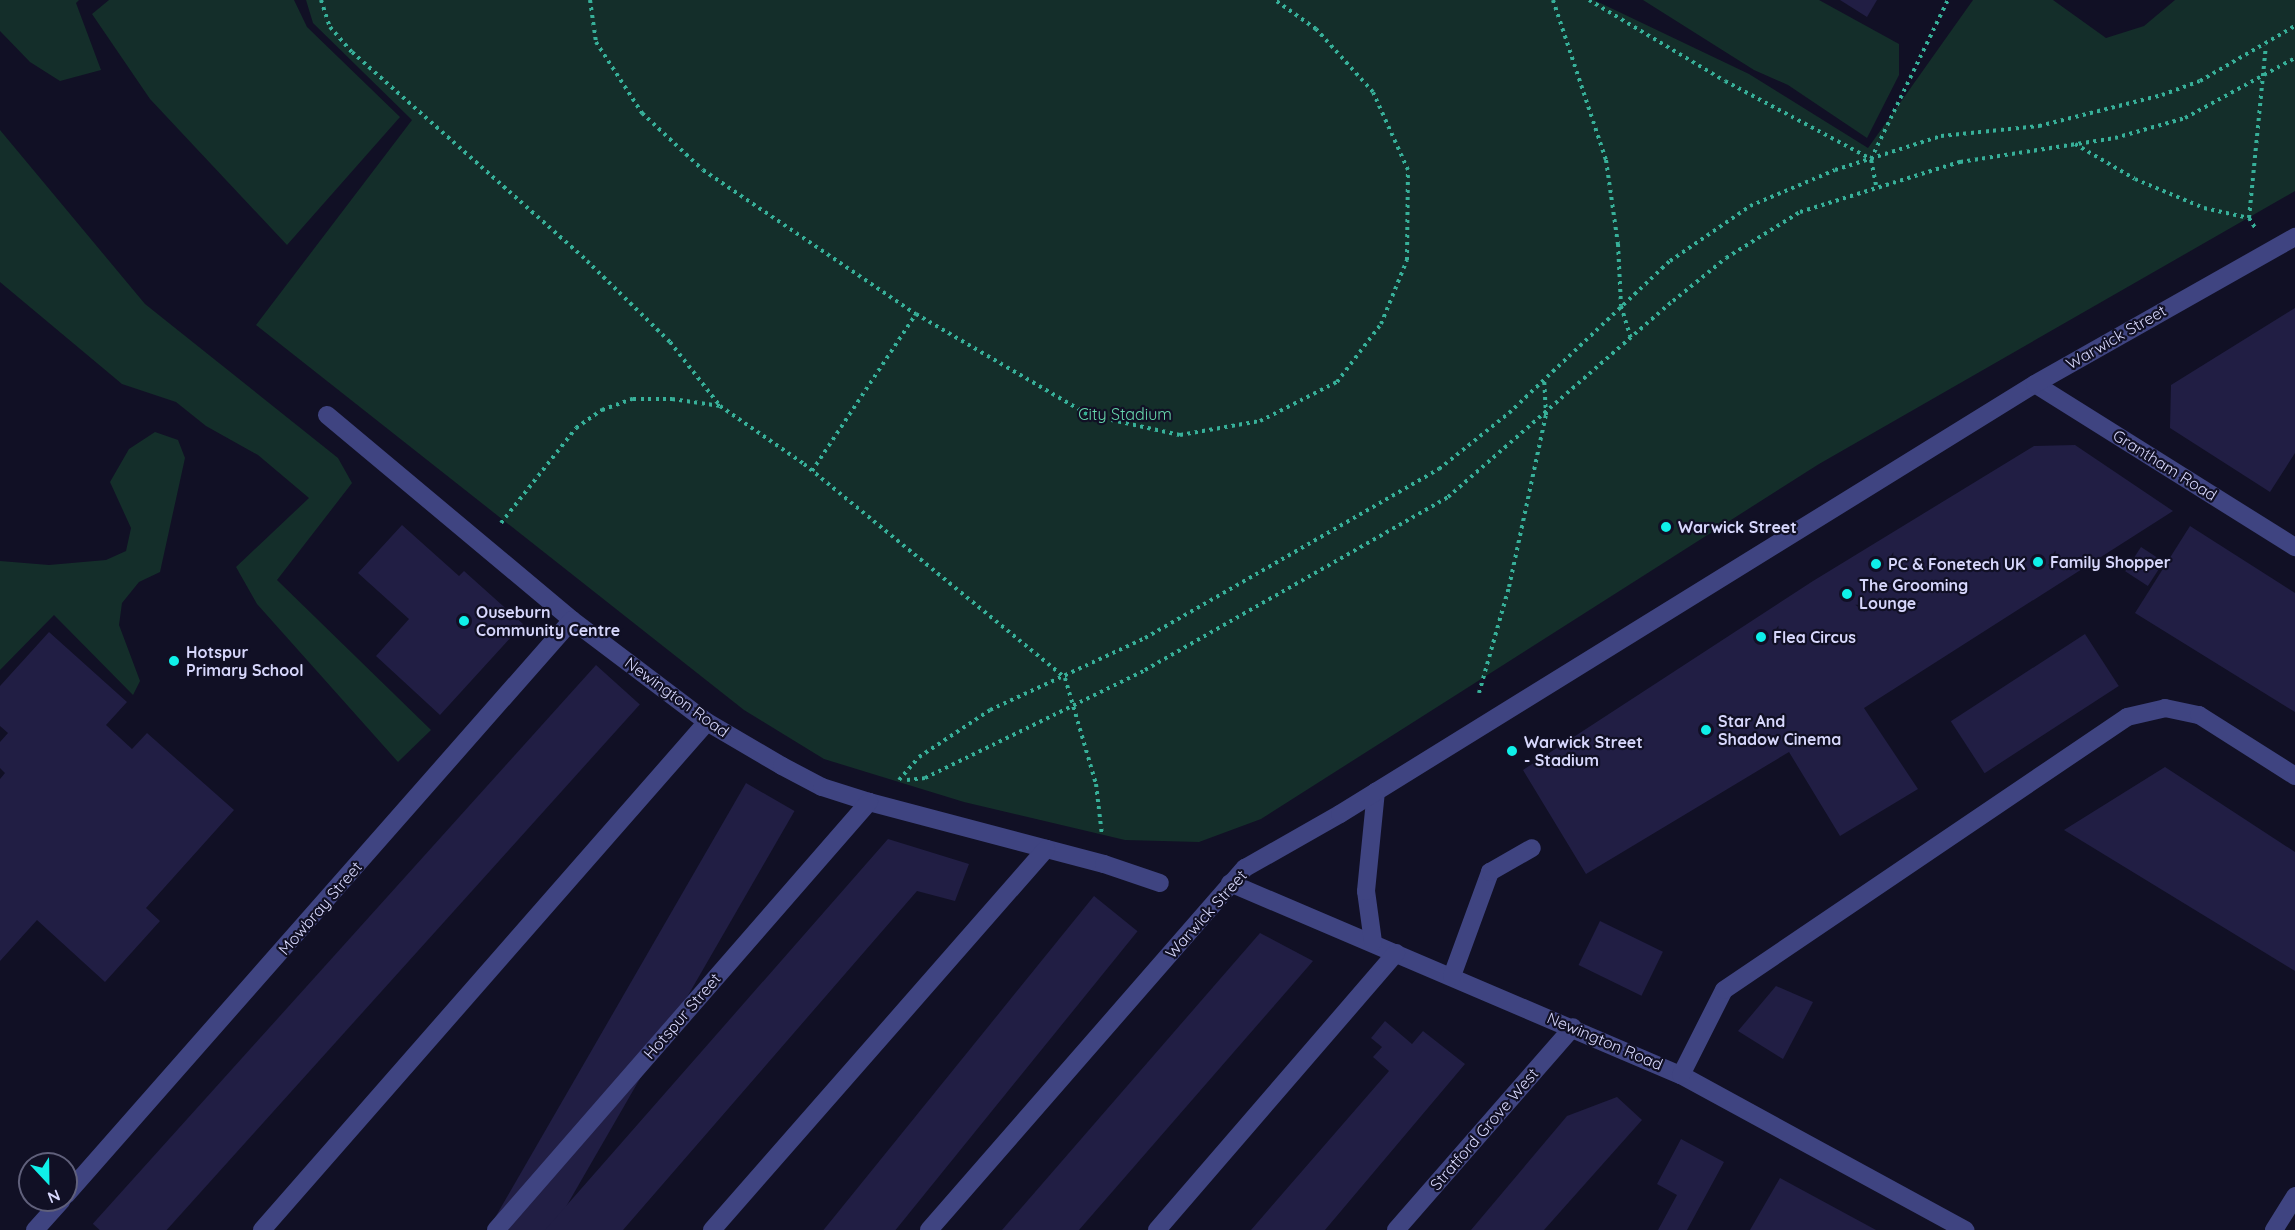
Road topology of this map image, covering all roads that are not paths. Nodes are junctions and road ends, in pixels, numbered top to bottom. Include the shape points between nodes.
1 (2295, 237) edge
2 (2035, 384) junction
3 (327, 415) dead end
4 (2294, 542) edge
5 (572, 620) junction
6 (707, 722) junction
7 (2295, 776) edge
8 (1376, 791) junction
9 (869, 802) junction
10 (1532, 848) dead end
11 (1046, 849) junction
12 (1160, 883) dead end
13 (1230, 883) junction
14 (1373, 942) junction
15 (1396, 953) junction
16 (1452, 976) junction
17 (1573, 1028) junction
18 (1681, 1075) junction
19 (78, 1181) edge
20 (2295, 1196) edge
21 (51, 1212) edge
22 (35, 1230) edge
23 (262, 1230) edge
24 (495, 1230) edge
25 (712, 1230) edge
26 (929, 1230) edge
27 (1157, 1230) edge
28 (1396, 1230) edge
29 (1965, 1230) edge
30 (2274, 1230) edge

1 - 2 street, Warwick Street
2 - 4 street, Grantham Road
2 - 8 street, Warwick Street
3 - 5 street, Newington Road
5 - 6 street, Newington Road
5 - 19 street, Mowbray Street
6 - 9 street, Newington Road via 822,787
6 - 23 street
7 - 18 street via 2199,715 2165,708 2127,717 1724,990
8 - 13 street, Warwick Street via 1245,868
8 - 14 street via 1366,891
9 - 11 street, Newington Road
9 - 24 street, Hotspur Street
10 - 16 street via 1490,872
11 - 12 street, Newington Road
11 - 25 street
13 - 14 street, Newington Road
13 - 26 street, Warwick Street
14 - 15 street, Newington Road
15 - 16 street, Newington Road
15 - 27 street
16 - 17 street, Newington Road
17 - 18 street, Newington Road
17 - 28 street, Stratford Grove West
18 - 29 street, Newington Road
20 - 30 street
21 - 22 street

